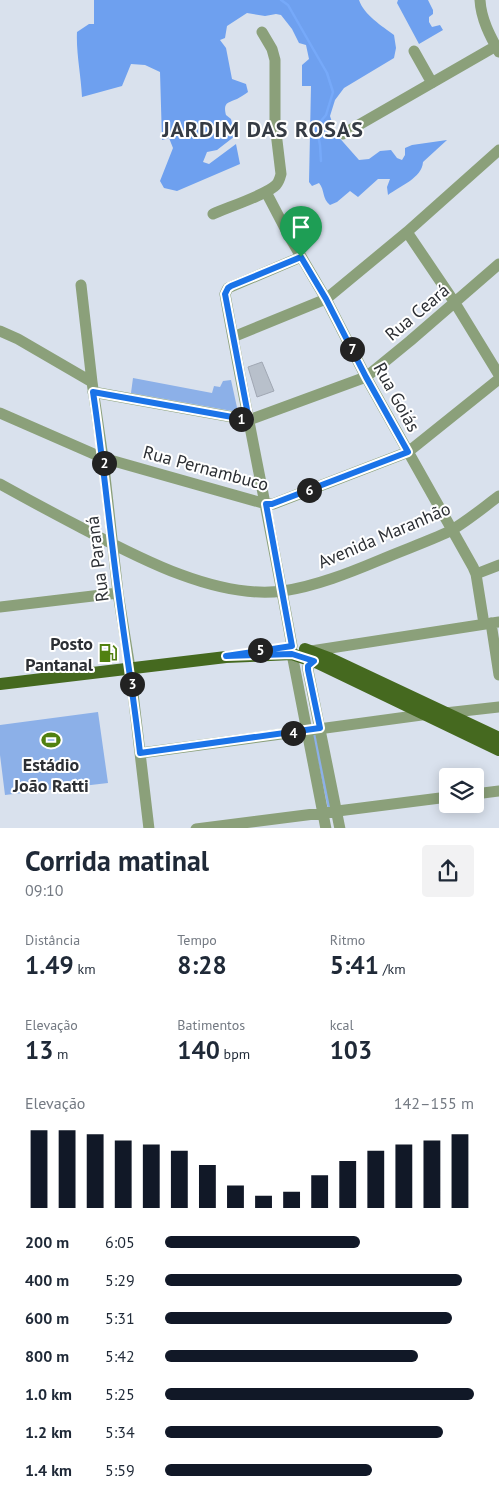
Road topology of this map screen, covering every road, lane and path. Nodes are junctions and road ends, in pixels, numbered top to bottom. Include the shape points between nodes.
1 (480, 0) edge
2 (262, 32) dead end
3 (497, 49) edge
4 (414, 51) dead end
5 (432, 83) junction
6 (343, 134) dead end
7 (499, 150) edge
8 (266, 192) junction
9 (213, 214) dead end
10 (407, 232) junction
11 (301, 257) junction
12 (499, 264) edge
13 (81, 286) dead end
14 (326, 299) junction
15 (455, 303) junction
16 (0, 331) edge
17 (233, 337) junction
18 (366, 377) junction
19 (499, 377) edge
20 (93, 387) junction
21 (0, 413) edge
22 (249, 420) junction
23 (408, 452) junction
24 (103, 458) junction
25 (0, 484) edge
26 (499, 496) edge
27 (266, 504) junction
28 (451, 530) junction
29 (112, 544) junction
30 (499, 565) edge
31 (476, 574) junction
32 (282, 591) junction
33 (118, 593) junction
34 (0, 607) edge
35 (491, 623) edge
36 (292, 650) junction
37 (311, 661) junction
38 (130, 668) junction
39 (295, 671) junction
40 (499, 675) edge
41 (0, 684) edge
42 (499, 707) edge
43 (448, 713) junction
44 (425, 715) junction
45 (320, 728) junction
46 (306, 731) junction
47 (499, 738) edge
48 (499, 750) edge
49 (140, 753) junction
50 (499, 791) edge
51 (484, 793) edge
52 (439, 798) edge
53 (336, 811) junction
54 (323, 813) junction
55 (149, 828) edge
56 (196, 828) edge
57 (326, 828) edge
58 (340, 828) edge

1 - 3 street via 483,19
2 - 8 street via 275,60 275,124 281,174 275,187
3 - 5 street
4 - 5 street
5 - 6 street
7 - 10 street
8 - 9 street
8 - 11 street, Rua Goiás
10 - 14 street
10 - 15 street
11 - 14 street, Rua Goiás
11 - 17 street via 228,288 225,294
12 - 15 street, Rua Ceará
13 - 20 street, Rua Paraná
14 - 17 street
14 - 18 street, Rua Goiás
15 - 18 street, Rua Ceará
15 - 19 street
16 - 20 street via 18,338
17 - 22 street
18 - 22 street, Rua Ceará
18 - 23 street, Rua Goiás
19 - 23 street, Rua Pernambuco
20 - 22 street
20 - 24 street, Rua Paraná
21 - 24 street, Rua Pernambuco
22 - 27 street
23 - 27 street, Rua Pernambuco
23 - 28 street, Rua Goiás
24 - 27 street, Rua Pernambuco
24 - 29 street, Rua Paraná
25 - 29 street, Avenida Maranhão
26 - 28 street, Avenida Maranhão
27 - 32 street
28 - 31 street, Rua Goiás
28 - 32 street, Avenida Maranhão via 352,572
29 - 32 street, Avenida Maranhão via 202,582 236,589
29 - 33 street, Rua Paraná
30 - 31 street
31 - 35 street, Rua Goiás
32 - 36 street
33 - 34 street
33 - 38 street, Rua Paraná
35 - 37 street
35 - 40 street, Rua Goiás
36 - 37 main road
36 - 38 main road
36 - 39 street
37 - 39 street
37 - 43 main road via 329,658
37 - 44 main road
37 - 45 street
38 - 41 main road
38 - 49 street, Rua Paraná
39 - 46 street
42 - 43 street
43 - 44 street
43 - 47 main road
44 - 45 street
44 - 48 main road
45 - 46 street
45 - 53 street
46 - 49 street
46 - 54 street
49 - 55 street, Rua Paraná
50 - 51 street
52 - 53 street
53 - 54 street
53 - 58 street
54 - 56 street
54 - 57 street

